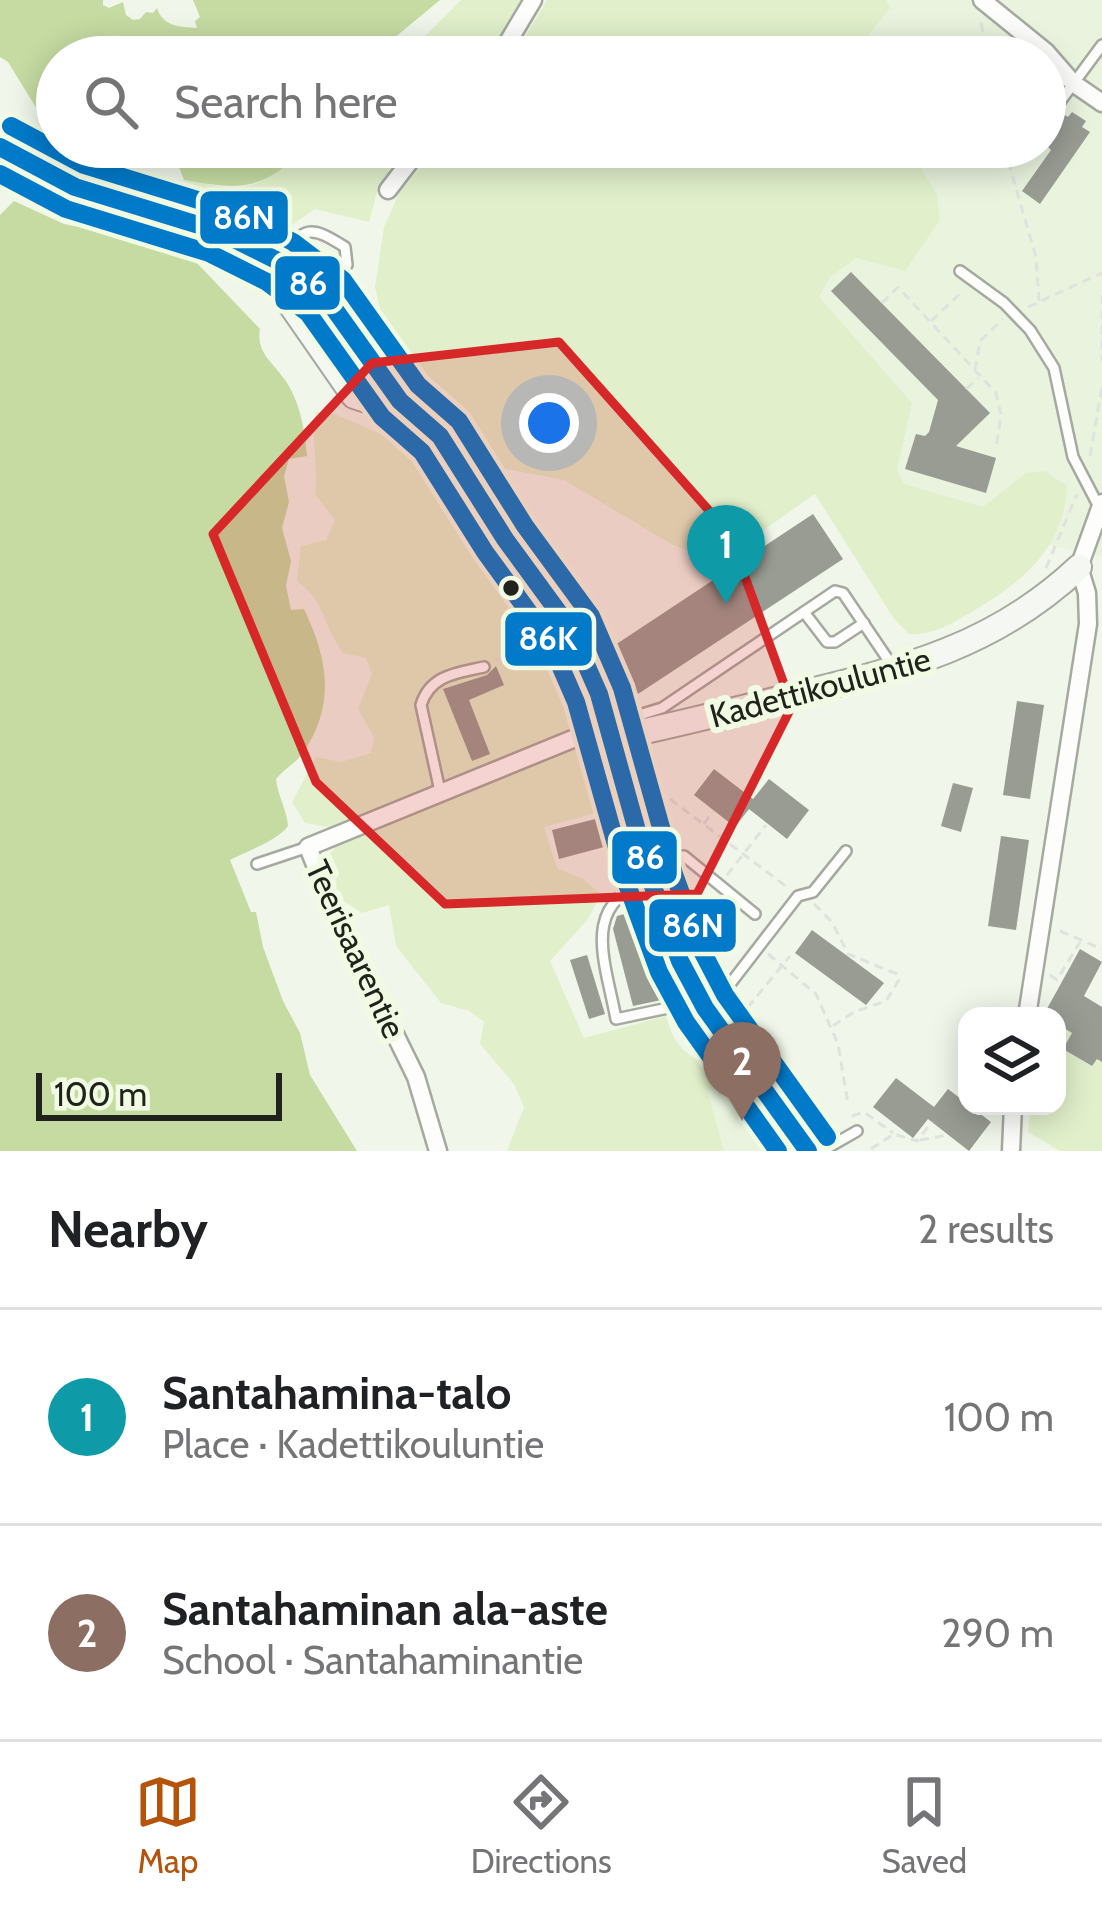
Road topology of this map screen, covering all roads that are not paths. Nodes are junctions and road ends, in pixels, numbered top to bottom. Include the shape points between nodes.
1 (533, 0) edge
2 (981, 8) edge
3 (512, 36) edge
4 (1022, 36) edge
5 (1102, 45) edge
6 (1066, 75) edge
7 (1073, 83) junction
8 (1066, 93) edge
9 (1102, 103) edge
10 (0, 147) edge
11 (36, 166) edge
12 (39, 168) edge
13 (405, 168) edge
14 (388, 190) dead end
15 (275, 268) junction
16 (960, 271) dead end
17 (325, 296) junction
18 (300, 318) junction
19 (415, 416) junction
20 (1101, 507) edge
21 (1090, 565) edge
22 (804, 612) junction
23 (864, 623) junction
24 (484, 667) road end
25 (895, 671) junction
26 (610, 731) junction
27 (440, 791) junction
28 (308, 848) junction
29 (846, 851) dead end
30 (256, 864) dead end
31 (649, 873) junction
32 (755, 914) dead end
33 (700, 999) junction
34 (1028, 1007) edge
35 (1013, 1115) edge
36 (857, 1131) dead end
37 (438, 1151) edge
38 (808, 1151) edge
39 (822, 1151) edge
40 (1011, 1151) edge

1 - 3 street
2 - 4 street
5 - 7 lane
6 - 7 street
7 - 8 lane
7 - 9 street
10 - 11 main road
12 - 15 main road via 75,187 218,231
13 - 14 street
15 - 17 main road
15 - 17 lane via 295,239 319,230 345,247 347,266
15 - 18 main road
16 - 20 lane via 1004,303 1054,368 1072,457
17 - 18 lane
17 - 19 main road
18 - 19 main road via 355,396
19 - 26 main road via 447,445 569,628
20 - 21 street, Kadettikouluntie
21 - 25 main road, Kadettikouluntie via 991,633
21 - 34 street via 1088,624
22 - 23 lane via 827,642
22 - 23 lane via 835,591
22 - 26 lane via 662,708
23 - 25 lane
24 - 27 lane via 425,691 421,705
25 - 26 main road, Kadettikouluntie
26 - 27 street, Teerisaarentie
26 - 31 main road
27 - 28 street, Teerisaarentie
28 - 30 lane
28 - 37 street, Teerisaarentie via 416,1078
29 - 33 lane via 727,988
31 - 32 lane via 684,856
31 - 33 main road
31 - 33 lane via 615,898 599,927 616,1019
33 - 38 main road
35 - 40 street
36 - 39 lane

